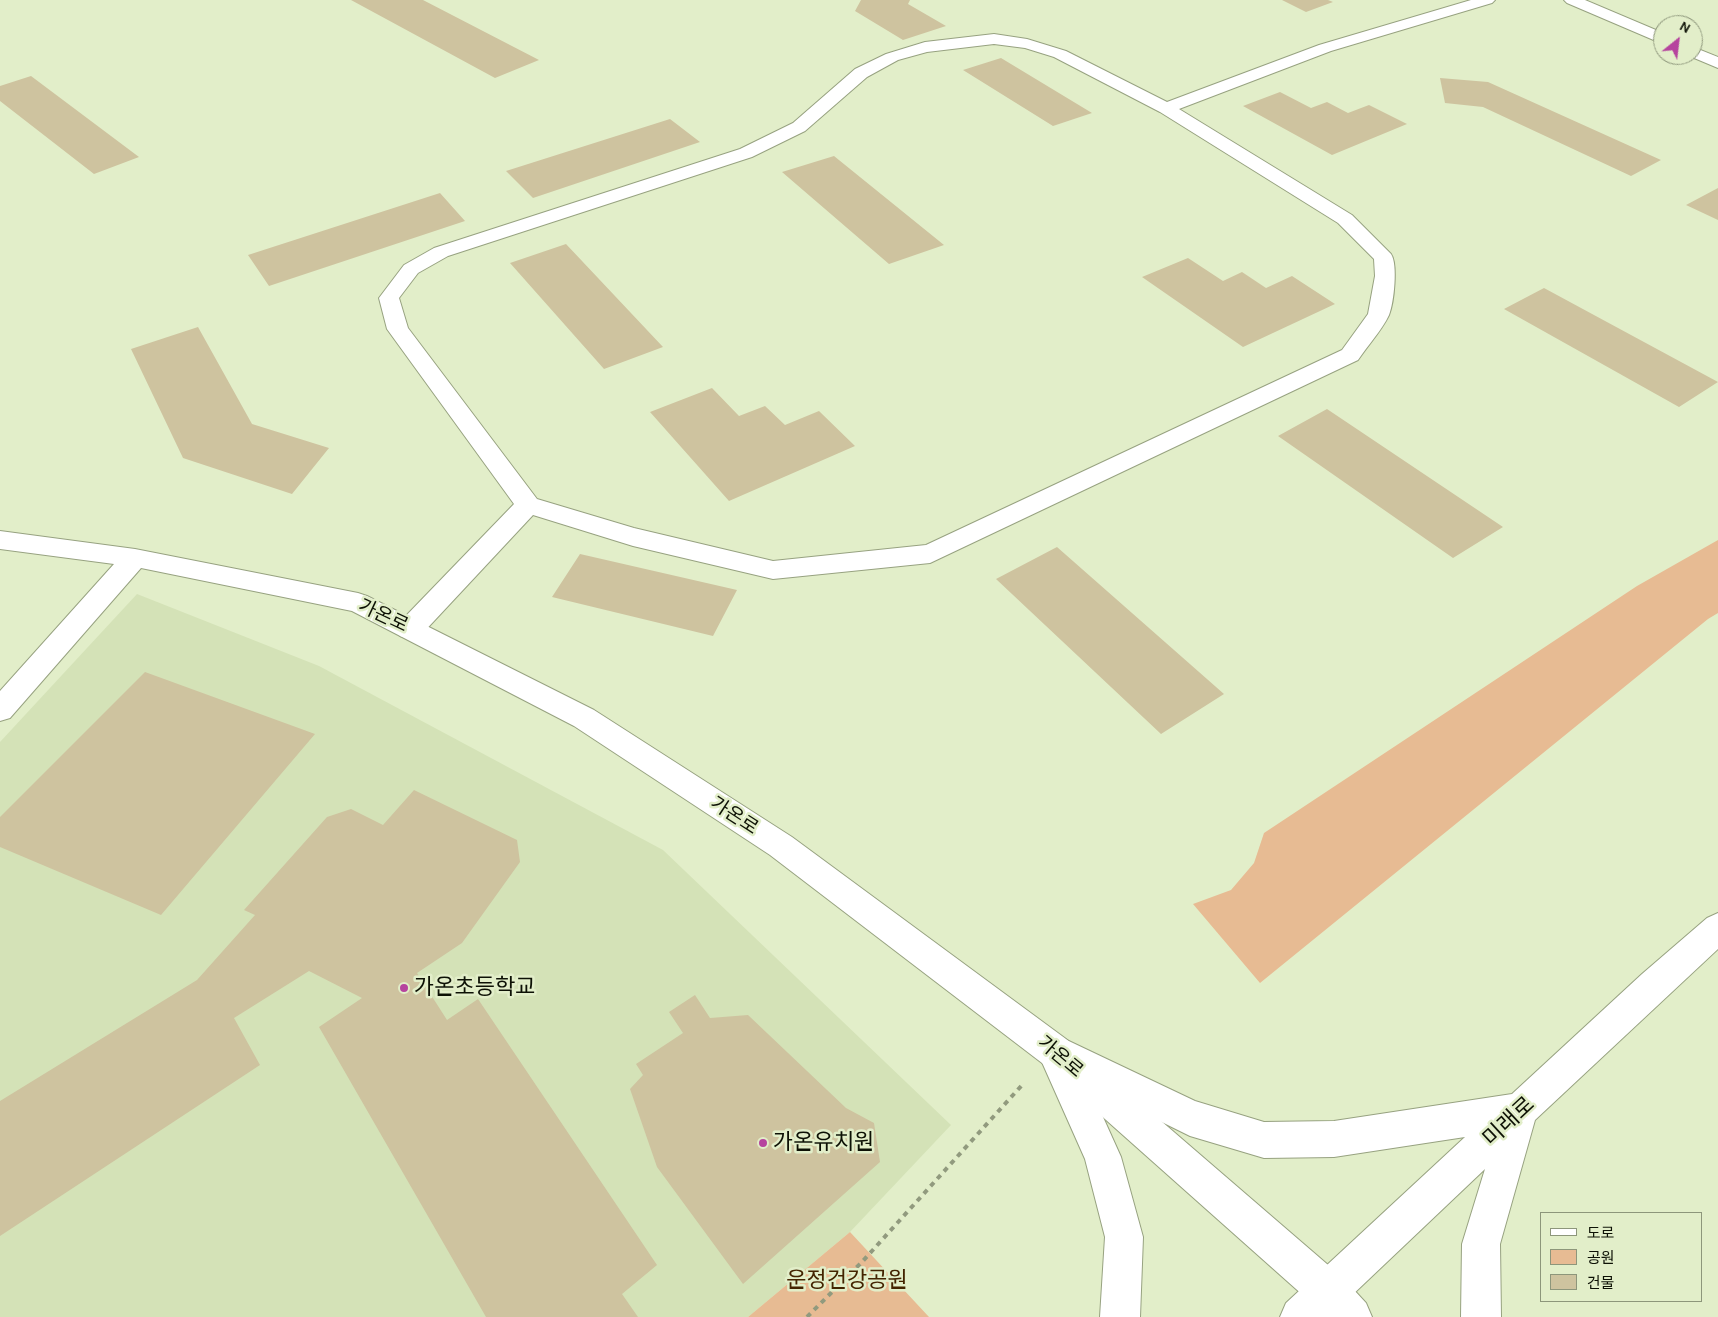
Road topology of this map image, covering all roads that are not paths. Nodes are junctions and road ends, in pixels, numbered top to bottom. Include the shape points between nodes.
1 (1486, 0) edge
2 (1572, 0) edge
3 (1653, 35) edge
4 (1703, 56) edge
5 (1718, 63) edge
6 (1166, 108) junction
7 (528, 504) junction
8 (0, 540) edge
9 (135, 558) junction
10 (410, 629) junction
11 (0, 710) edge
12 (1718, 928) edge
13 (1054, 1051) junction
14 (1520, 1111) junction
15 (1340, 1304) edge
16 (1120, 1317) edge
17 (1300, 1317) edge
18 (1481, 1317) edge

1 - 6 street via 1325,48
2 - 3 street
4 - 5 street
6 - 7 street via 1060,54 1027,44 994,39 925,47 892,57 861,73 800,127 746,153 441,252 411,269 389,298 398,329
6 - 7 street via 1345,219 1384,258 1385,276 1379,314 1350,355 930,554 773,570 633,537
7 - 10 street
8 - 9 street, 가온로
9 - 10 street, 가온로 via 358,603
9 - 11 street
10 - 13 street, 가온로 via 584,718 781,846
12 - 14 street, 미래로
13 - 14 street via 1190,1118 1264,1140 1334,1139
13 - 15 street, 가온로
13 - 16 street via 1103,1157 1124,1237
14 - 15 street, 미래로
14 - 18 street via 1481,1244
15 - 17 street, 미래로

